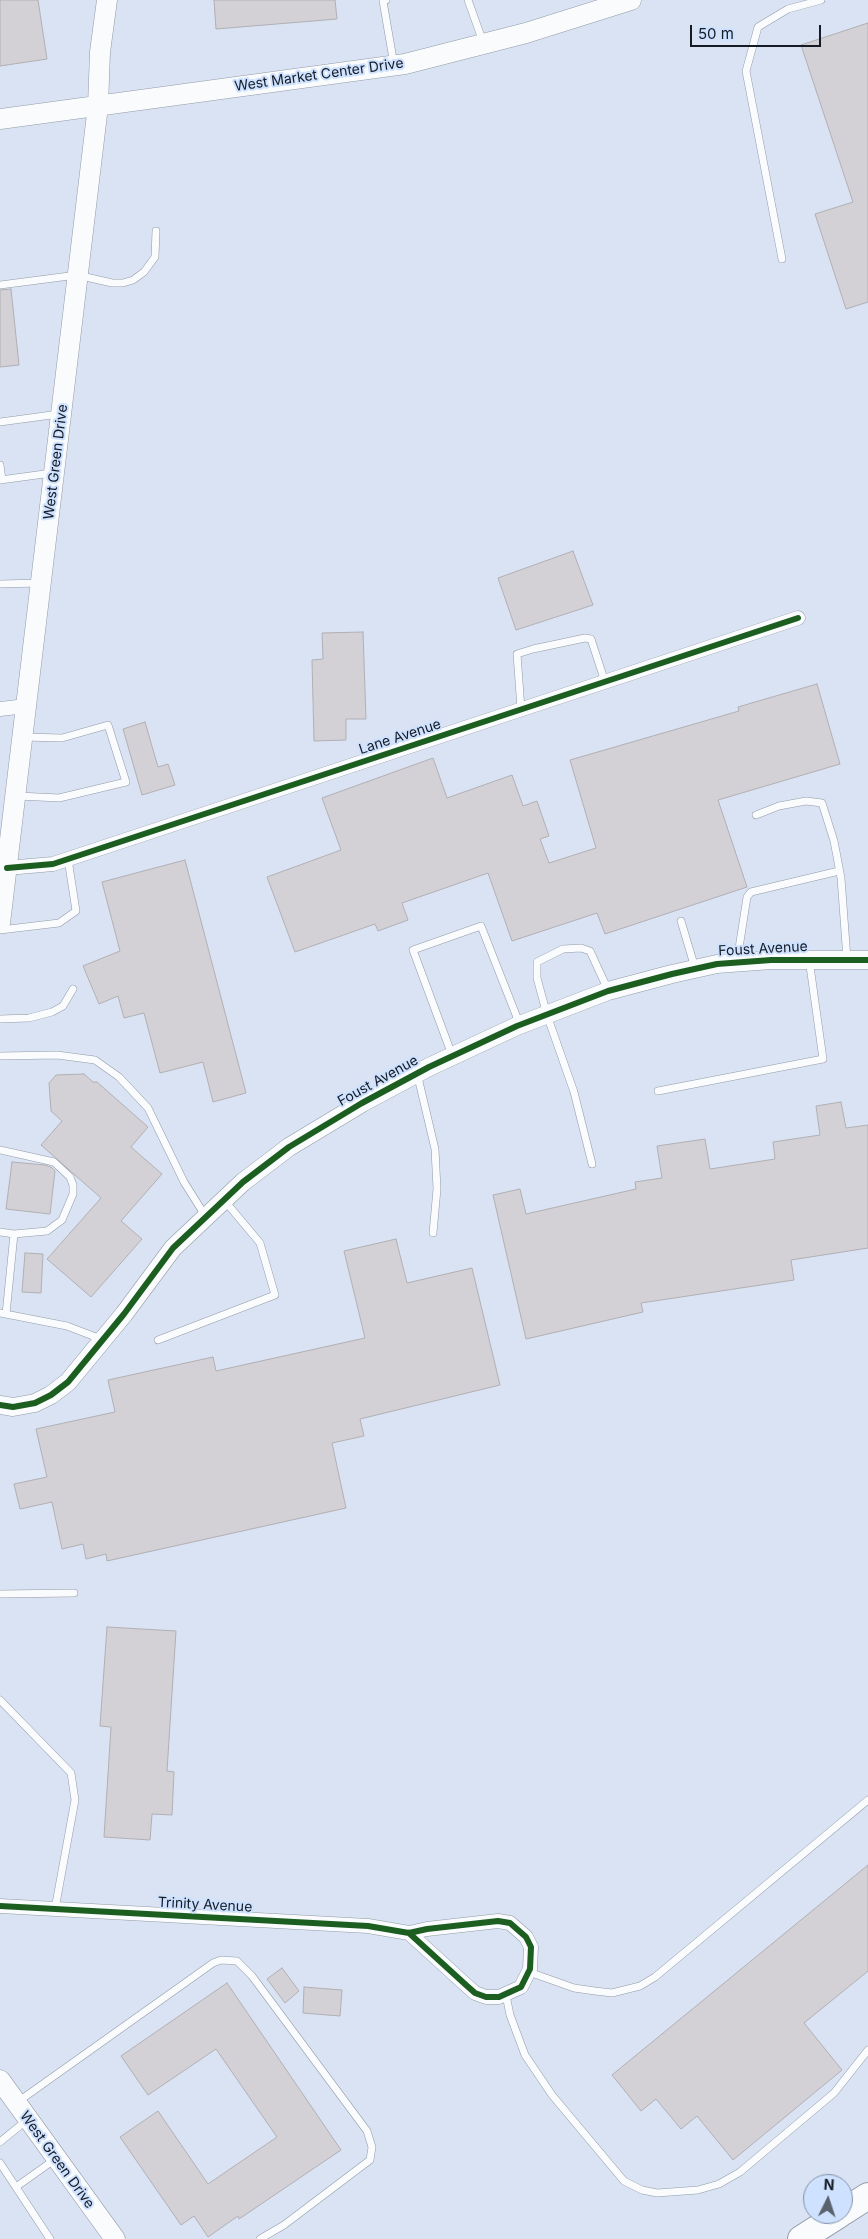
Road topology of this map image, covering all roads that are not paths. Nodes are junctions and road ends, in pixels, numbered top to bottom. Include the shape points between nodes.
1 (107, 0) edge
2 (386, 0) edge
3 (468, 0) edge
4 (631, 0) edge
5 (821, 0) edge
6 (600, 5) edge
7 (483, 44) junction
8 (394, 65) junction
9 (98, 106) junction
10 (0, 119) edge
11 (156, 231) dead end
12 (782, 258) dead end
13 (77, 275) junction
14 (0, 285) edge
15 (61, 414) junction
16 (0, 422) edge
17 (0, 465) edge
18 (55, 472) junction
19 (1, 480) edge
20 (41, 582) junction
21 (0, 584) edge
22 (798, 618) dead end
23 (605, 682) junction
24 (26, 706) junction
25 (0, 709) edge
26 (521, 710) junction
27 (23, 737) junction
28 (16, 796) junction
29 (756, 815) dead end
30 (5, 845) edge
31 (68, 859) junction
32 (7, 868) junction
33 (839, 871) junction
34 (681, 921) dead end
35 (0, 923) edge
36 (0, 930) edge
37 (808, 959) junction
38 (847, 959) junction
39 (868, 960) edge
40 (736, 962) junction
41 (695, 969) junction
42 (73, 989) dead end
43 (608, 991) junction
44 (547, 1015) junction
45 (0, 1019) edge
46 (520, 1025) junction
47 (0, 1056) edge
48 (452, 1056) junction
49 (417, 1073) junction
50 (658, 1091) dead end
51 (0, 1150) edge
52 (592, 1164) dead end
53 (224, 1200) junction
54 (206, 1217) junction
55 (0, 1232) edge
56 (433, 1233) dead end
57 (14, 1234) junction
58 (3, 1314) edge
59 (102, 1340) junction
60 (158, 1340) dead end
61 (0, 1405) edge
62 (74, 1593) dead end
63 (0, 1594) edge
64 (0, 1700) edge
65 (868, 1800) edge
66 (0, 1906) edge
67 (54, 1909) junction
68 (409, 1933) junction
69 (529, 1972) junction
70 (506, 1995) junction
71 (868, 2050) edge
72 (0, 2080) edge
73 (16, 2103) junction
74 (28, 2119) junction
75 (0, 2142) edge
76 (57, 2158) junction
77 (0, 2163) edge
78 (16, 2187) junction
79 (868, 2196) edge
80 (853, 2206) edge
81 (824, 2224) edge
82 (50, 2239) edge
83 (115, 2239) edge
84 (260, 2239) edge
85 (801, 2239) edge

1 - 9 main road, West Green Drive via 100,52
2 - 8 lane via 383,1
3 - 7 lane
4 - 6 main road, West Market Center Drive
5 - 12 lane via 788,9 758,28 746,71
6 - 7 main road, West Market Center Drive
7 - 8 main road, West Market Center Drive
8 - 9 main road, West Market Center Drive
9 - 10 main road, West Market Center Drive
9 - 13 main road, West Green Drive
11 - 13 lane via 155,257 133,280 112,282
13 - 14 lane
13 - 15 main road, West Green Drive
15 - 16 lane
15 - 18 main road, West Green Drive
17 - 19 lane
18 - 19 lane
18 - 20 main road, West Green Drive
20 - 21 lane
20 - 24 main road, West Green Drive
22 - 23 street, Lane Avenue
23 - 26 street, Lane Avenue
23 - 26 lane via 590,639 517,654
24 - 25 street
24 - 27 main road, West Green Drive
26 - 31 street, Lane Avenue
27 - 28 main road, West Green Drive
27 - 28 lane via 62,738 108,724 126,782 59,798
28 - 30 main road, West Green Drive
29 - 33 lane via 806,801 822,803
30 - 32 main road, West Green Drive
31 - 32 street, Lane Avenue via 53,864
31 - 36 lane via 76,911 59,923
32 - 35 main road, West Green Drive
33 - 38 lane
33 - 40 lane via 751,892 747,897
34 - 41 lane
37 - 38 street, Foust Avenue
37 - 40 street, Foust Avenue
37 - 50 lane via 823,1059
38 - 39 street, Foust Avenue
40 - 41 street, Foust Avenue
41 - 43 street, Foust Avenue
42 - 45 lane via 63,1006 52,1012 29,1018
43 - 44 street, Foust Avenue
43 - 44 lane via 590,951 563,949 538,962 538,978
44 - 46 street, Foust Avenue
44 - 52 lane via 574,1092
46 - 48 street, Foust Avenue
46 - 48 lane via 481,926 413,950
47 - 54 lane via 57,1055 95,1060 119,1076 148,1108 184,1182
48 - 49 street, Foust Avenue
49 - 53 street, Foust Avenue via 289,1147
49 - 56 lane via 435,1149 437,1189
51 - 57 lane via 54,1162 70,1177 73,1185 73,1194 62,1220 47,1230
53 - 54 street, Foust Avenue
53 - 60 lane via 260,1243 275,1295
54 - 59 street, Foust Avenue via 173,1248
55 - 57 lane
57 - 58 lane
58 - 59 lane via 67,1326
59 - 61 street, Foust Avenue via 68,1382 51,1396 13,1407
62 - 63 lane
64 - 67 lane via 71,1773 75,1800
65 - 69 lane via 655,1978 640,1986 612,1993 574,1988
66 - 67 street, Trinity Avenue
67 - 68 street, Trinity Avenue via 368,1926
68 - 69 street, Trinity Avenue via 483,1922 510,1924 526,1937 531,1947
68 - 70 street via 475,1993 486,1997
69 - 70 street via 521,1987
70 - 71 lane via 525,2055 552,2095 624,2181 657,2193 698,2190 740,2172 834,2093
72 - 73 main road, West Green Drive
73 - 74 main road, West Green Drive
73 - 84 lane via 213,1963 221,1960 237,1962 252,1976 361,2123 372,2147 370,2160 284,2225
74 - 75 lane
74 - 76 main road, West Green Drive
76 - 78 lane
76 - 83 main road, West Green Drive
77 - 78 lane
78 - 82 lane
79 - 80 highway
81 - 85 highway

